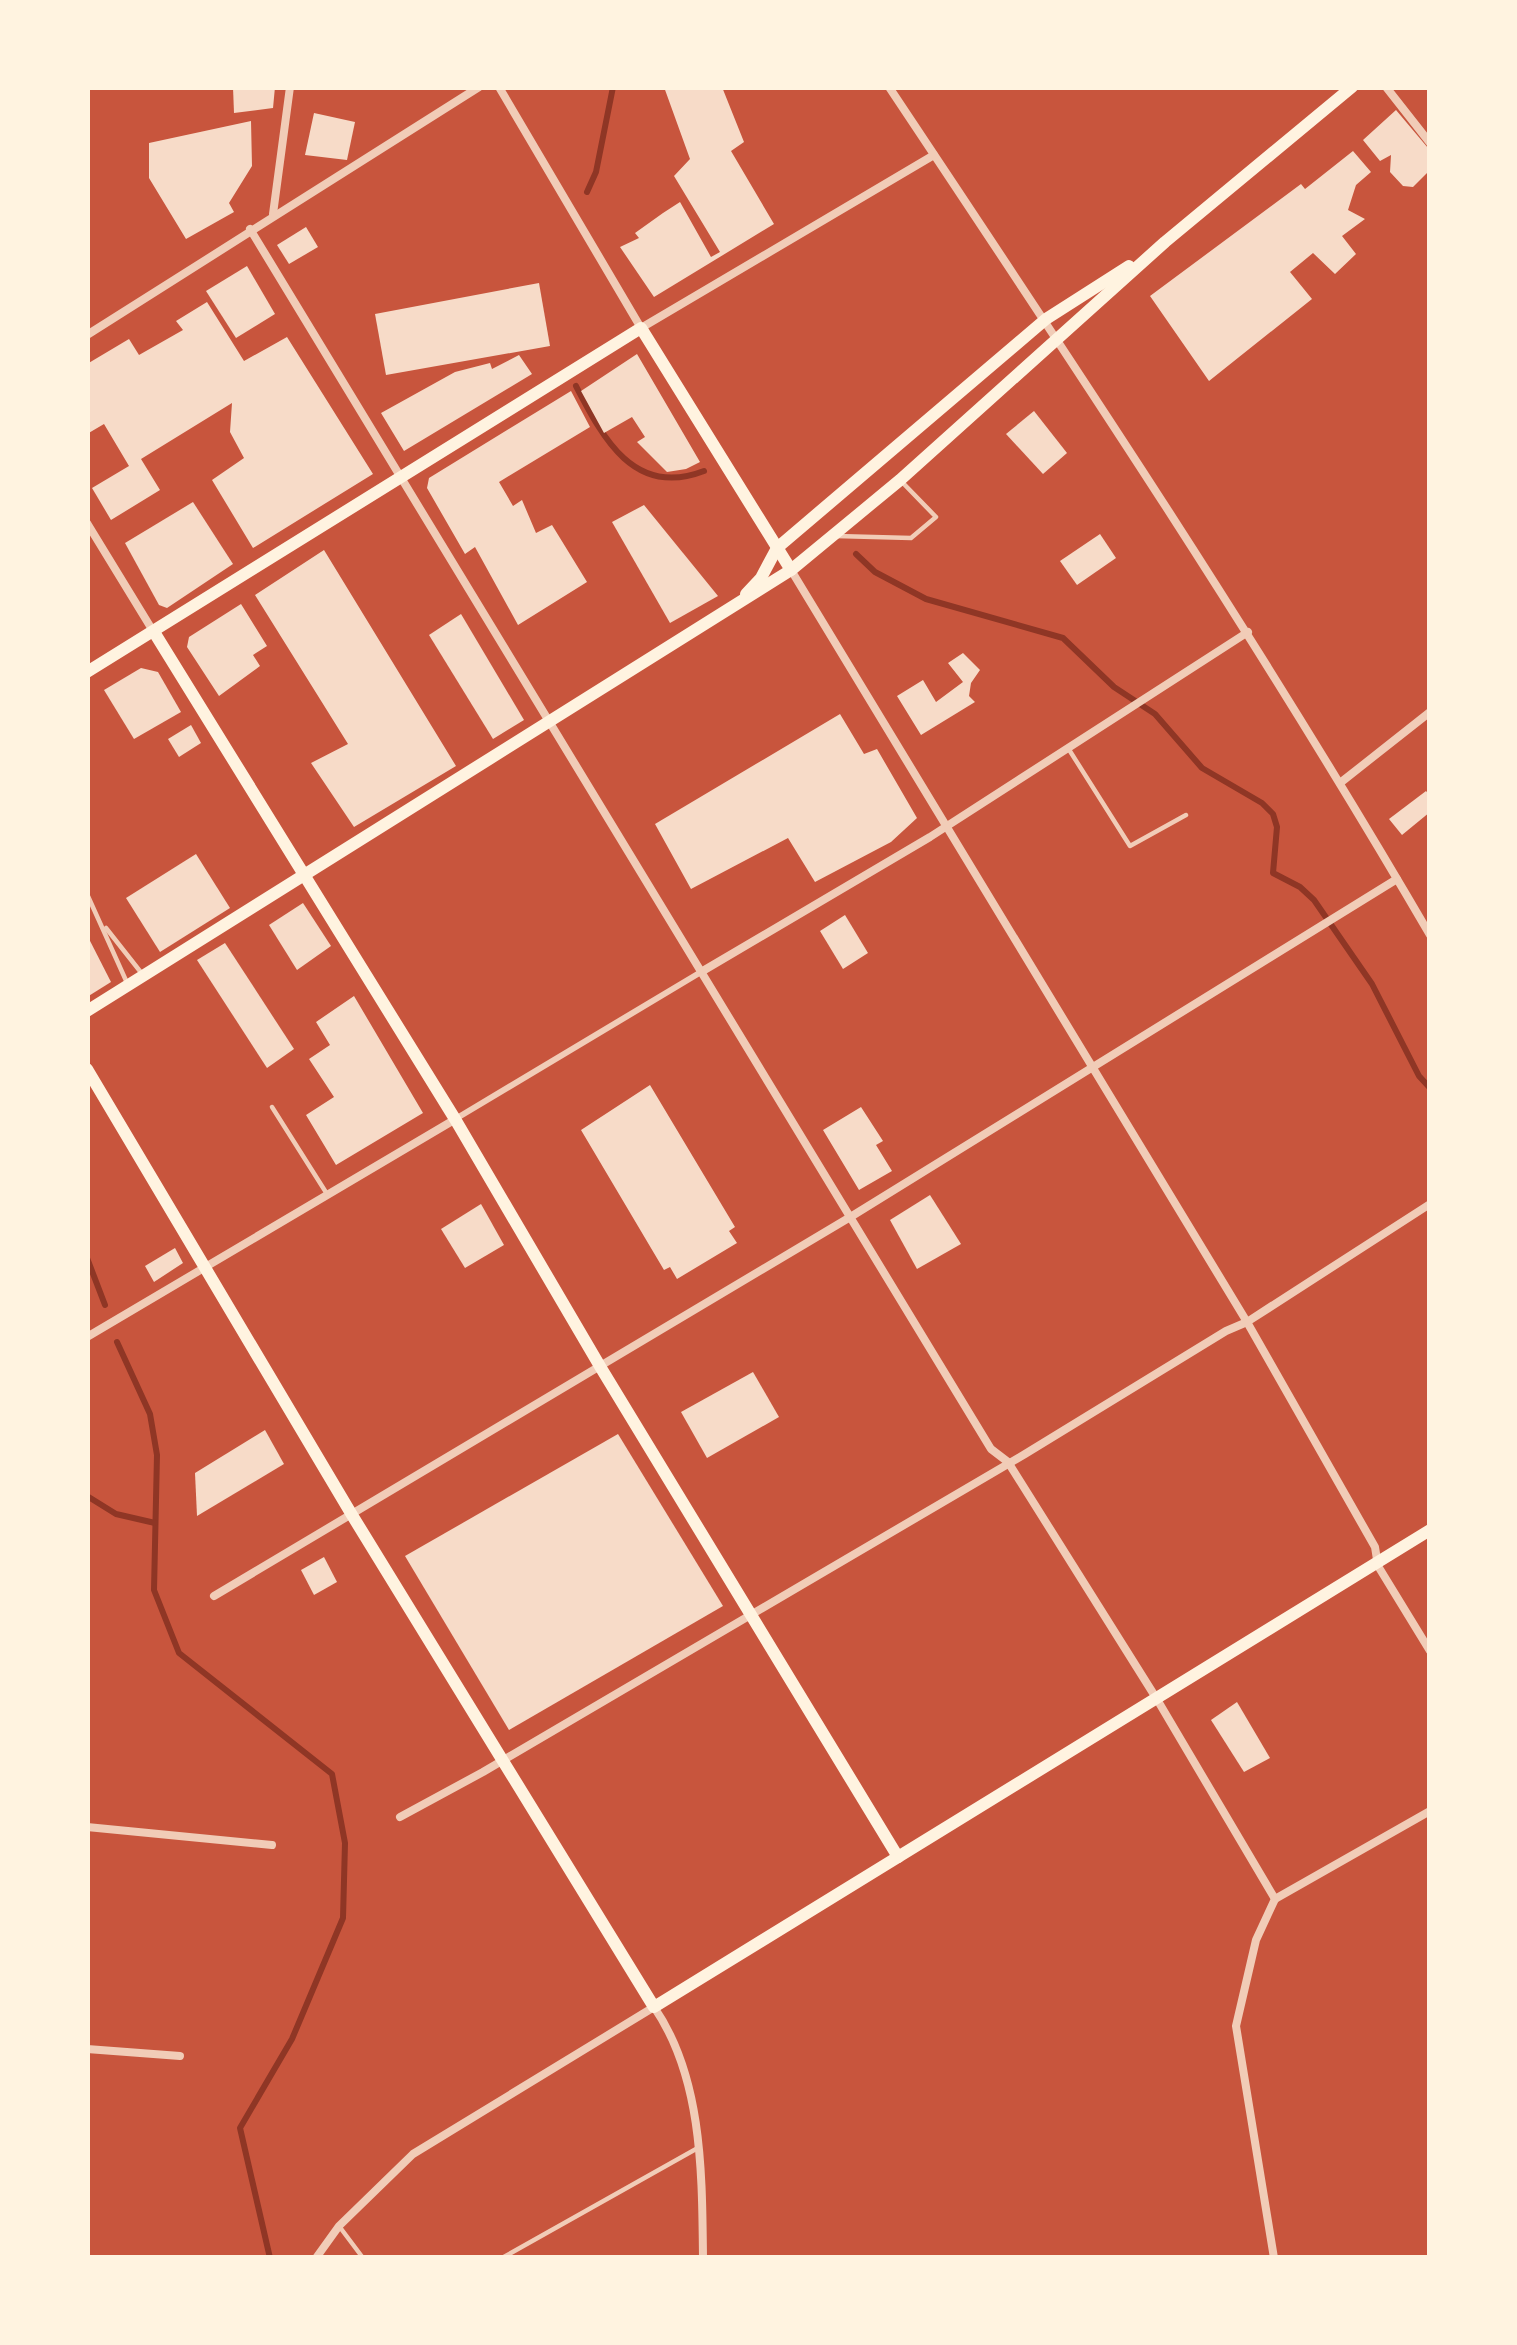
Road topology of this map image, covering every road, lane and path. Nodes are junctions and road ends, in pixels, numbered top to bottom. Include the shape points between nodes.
1 (290, 87) edge
2 (479, 87) edge
3 (499, 87) edge
4 (889, 87) edge
5 (1352, 87) edge
6 (1386, 87) edge
7 (1430, 143) edge
8 (934, 155) junction
9 (272, 216) junction
10 (250, 230) junction
11 (1166, 242) junction
12 (1046, 319) junction
13 (641, 328) junction
14 (87, 335) edge
15 (1058, 341) junction
16 (399, 478) junction
17 (900, 480) junction
18 (87, 523) edge
19 (836, 536) junction
20 (777, 548) junction
21 (791, 570) junction
22 (729, 611) junction
23 (154, 632) junction
24 (1248, 632) junction
25 (87, 672) edge
26 (1430, 712) edge
27 (548, 722) junction
28 (1068, 748) junction
29 (1340, 783) junction
30 (1186, 815) dead end
31 (946, 826) junction
32 (306, 874) junction
33 (1397, 879) junction
34 (87, 894) edge
35 (103, 923) junction
36 (1430, 935) edge
37 (700, 972) junction
38 (143, 975) junction
39 (128, 985) junction
40 (87, 1012) edge
41 (1094, 1068) junction
42 (87, 1069) edge
43 (272, 1107) dead end
44 (455, 1119) junction
45 (327, 1194) junction
46 (1430, 1204) edge
47 (851, 1216) junction
48 (204, 1266) junction
49 (1247, 1322) junction
50 (87, 1337) edge
51 (601, 1368) junction
52 (1008, 1462) junction
53 (352, 1515) junction
54 (1430, 1530) edge
55 (1378, 1566) junction
56 (214, 1596) dead end
57 (751, 1613) junction
58 (1430, 1652) edge
59 (1158, 1701) junction
60 (502, 1761) junction
61 (1430, 1811) edge
62 (400, 1817) dead end
63 (87, 1827) edge
64 (272, 1845) dead end
65 (898, 1857) junction
66 (1275, 1899) junction
67 (654, 2008) junction
68 (87, 2049) edge
69 (180, 2056) dead end
70 (698, 2148) junction
71 (339, 2226) junction
72 (316, 2258) edge
73 (363, 2258) edge
74 (502, 2258) edge
75 (703, 2258) edge
76 (1274, 2258) edge

1 - 9 street
2 - 9 street
3 - 13 street
4 - 8 street
5 - 11 main road
6 - 7 street
8 - 12 street
8 - 13 street
9 - 10 street
10 - 14 street
10 - 16 street
11 - 12 main road
11 - 15 main road
12 - 15 street
12 - 20 main road
13 - 16 main road
13 - 20 main road
15 - 17 main road
15 - 24 street
16 - 23 main road
16 - 27 street
17 - 19 main road
17 - 19 lane via 936,518 911,538
18 - 23 street
19 - 21 main road
20 - 21 main road
20 - 22 main road
21 - 22 main road
21 - 31 street
22 - 27 main road
23 - 25 main road
23 - 32 main road
24 - 28 street
24 - 29 street
26 - 29 street
27 - 32 main road
27 - 37 street
28 - 30 lane via 1130,846
28 - 31 street
29 - 33 street
31 - 37 street
31 - 41 street
32 - 38 main road
32 - 44 main road
33 - 36 street
33 - 41 street
34 - 35 lane
35 - 38 lane
35 - 39 lane
37 - 44 street
37 - 47 street
38 - 39 main road
39 - 40 main road
41 - 47 street
41 - 49 street
42 - 48 main road
43 - 45 lane
44 - 45 street
44 - 51 main road
45 - 48 street
46 - 49 street
47 - 51 street
47 - 52 street via 991,1449
48 - 50 street
48 - 53 main road
49 - 52 street
49 - 55 street via 1375,1547
51 - 53 street
51 - 57 main road
52 - 57 street
52 - 59 street
53 - 56 street
53 - 60 main road
54 - 55 main road
55 - 58 street
55 - 59 main road
57 - 60 street
57 - 65 main road
59 - 65 main road
59 - 66 street
60 - 62 street
60 - 67 main road
61 - 66 street
63 - 64 street
65 - 67 main road
66 - 76 street via 1256,1940 1236,2026
67 - 70 street via 677,2048
67 - 71 street via 413,2154
68 - 69 street
70 - 74 lane
70 - 75 street
71 - 72 street
71 - 73 lane

